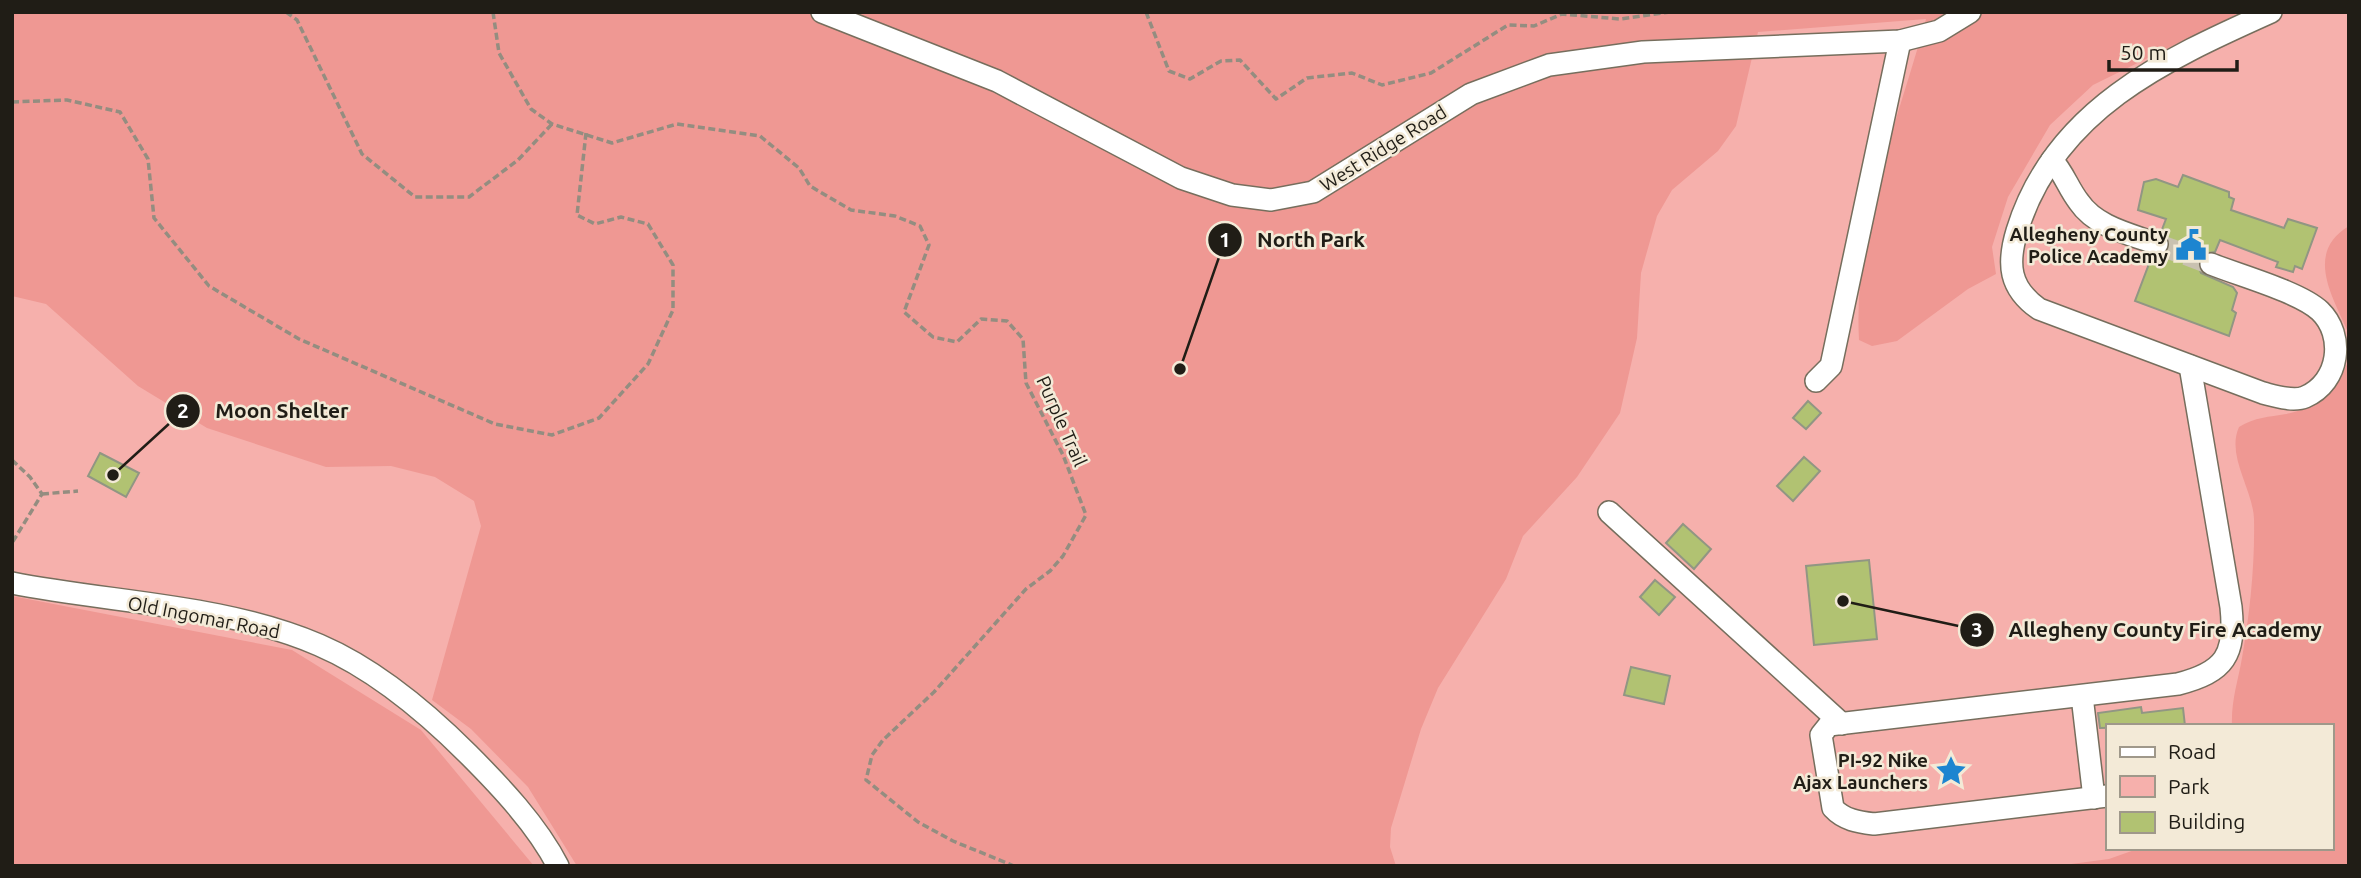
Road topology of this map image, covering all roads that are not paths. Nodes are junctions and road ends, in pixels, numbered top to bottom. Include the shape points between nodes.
1 (822, 12) edge
2 (1970, 12) edge
3 (2271, 12) edge
4 (1900, 41) junction
5 (2052, 160) junction
6 (2157, 244) tunnel mouth
7 (2211, 264) tunnel mouth
8 (2190, 366) junction
9 (1816, 381) dead end
10 (1608, 512) dead end
11 (12, 583) edge
12 (2082, 696) junction
13 (1842, 724) junction
14 (2101, 797) edge
15 (558, 866) edge

1 - 4 street, West Ridge Road via 997,81 1181,178 1232,195 1271,200 1313,192 1471,94 1549,65 1643,52
2 - 4 street, West Ridge Road via 1939,31
3 - 5 street via 2107,99
4 - 9 street via 1831,366
5 - 6 street via 2088,213
5 - 8 street via 2026,202 2012,248 2010,267 2018,292 2039,309
7 - 8 street via 2316,308 2335,335 2335,359 2330,372 2305,397 2288,399
8 - 12 street via 2231,607 2231,645 2220,665 2201,678
10 - 13 street
11 - 15 street, Old Ingomar Road via 220,616 321,646 387,685 452,738 495,783
12 - 13 street
12 - 14 street
13 - 14 street via 1825,727 1822,740 1833,807 1849,819 1874,824

